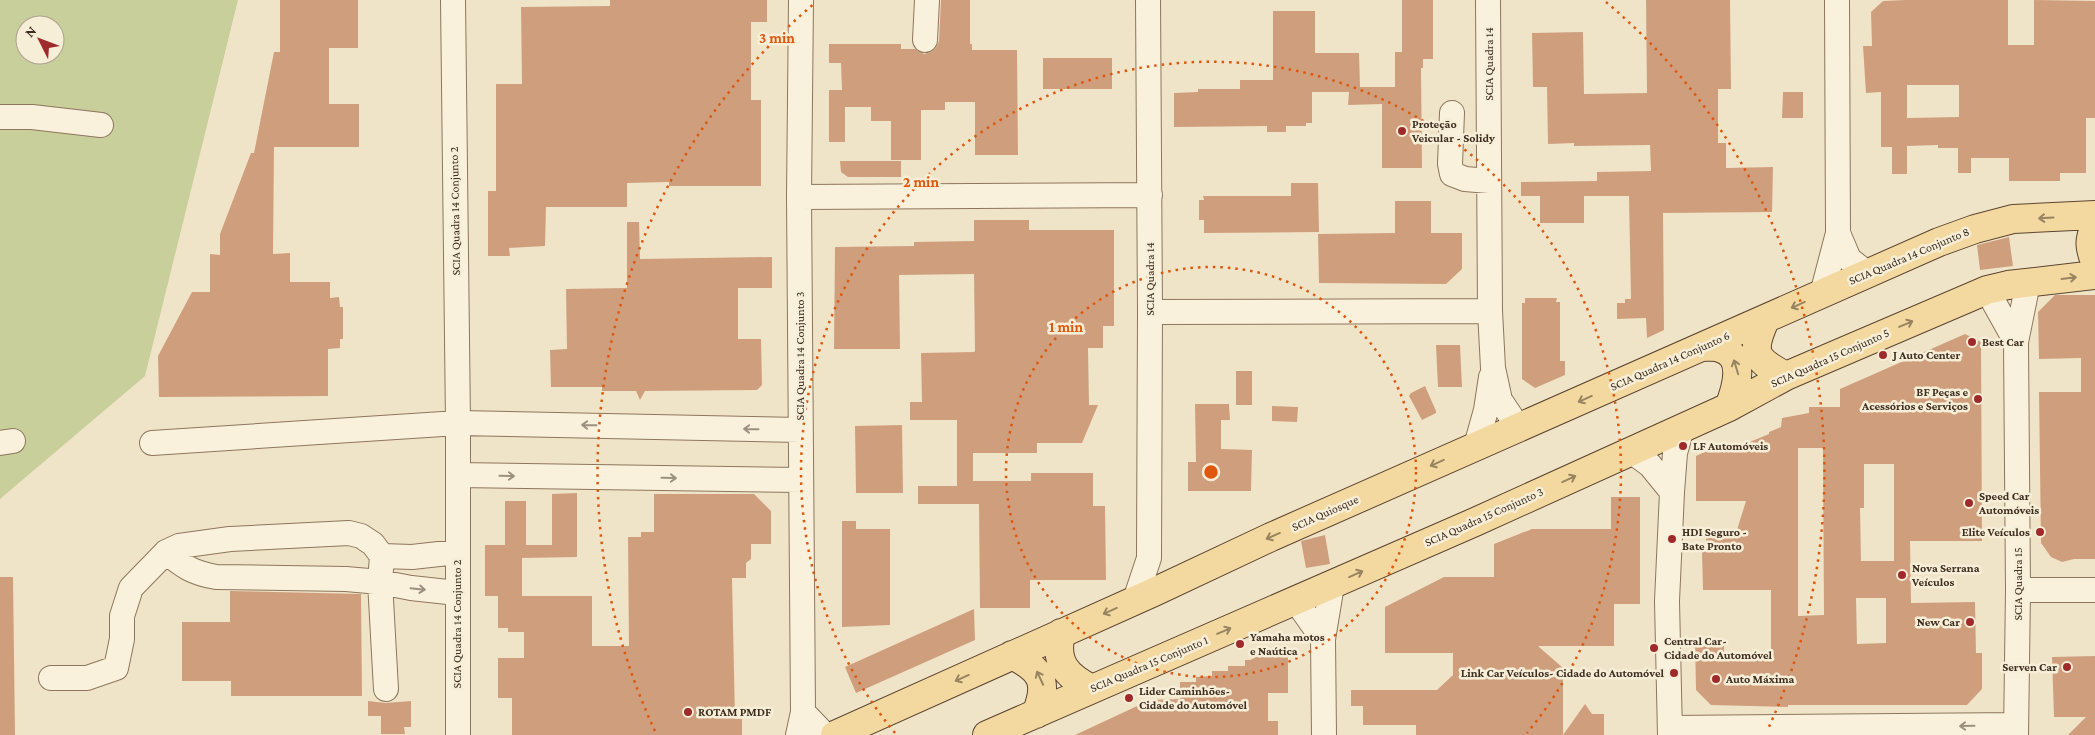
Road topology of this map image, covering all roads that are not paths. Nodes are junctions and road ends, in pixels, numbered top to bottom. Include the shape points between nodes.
1 (453, 0) edge
2 (801, 0) edge
3 (926, 0) edge
4 (1148, 0) edge
5 (1488, 0) edge
6 (1837, 0) edge
7 (925, 40) dead end
8 (1452, 113) dead end
9 (0, 116) edge
10 (101, 125) dead end
11 (1489, 181) junction
12 (1150, 194) junction
13 (799, 197) junction
14 (2095, 215) edge
15 (2095, 228) edge
16 (1838, 234) junction
17 (2095, 262) edge
18 (1868, 274) junction
19 (2095, 275) edge
20 (2008, 286) junction
21 (1832, 289) junction
22 (1490, 311) junction
23 (1150, 312) junction
24 (1765, 320) junction
25 (2016, 342) junction
26 (1704, 347) junction
27 (1493, 368) junction
28 (1786, 376) junction
29 (1729, 407) junction
30 (458, 423) junction
31 (1682, 428) junction
32 (800, 430) junction
33 (1497, 437) junction
34 (1656, 440) joint
35 (152, 443) dead end
36 (1631, 451) junction
37 (458, 475) junction
38 (800, 480) junction
39 (1672, 492) junction
40 (166, 552) junction
41 (457, 552) junction
42 (382, 556) junction
43 (1149, 558) junction
44 (380, 582) junction
45 (1156, 590) junction
46 (2018, 590) junction
47 (2095, 590) edge
48 (457, 592) junction
49 (1313, 593) junction
50 (1061, 633) junction
51 (1322, 639) junction
52 (1012, 655) junction
53 (51, 678) dead end
54 (386, 689) dead end
55 (1092, 689) junction
56 (1036, 714) junction
57 (800, 724) edge
58 (2016, 730) edge
59 (1670, 732) edge
60 (458, 735) edge
61 (825, 735) edge
62 (835, 735) edge
63 (987, 735) edge
64 (1324, 735) edge

1 - 30 street, SCIA Quadra 14 Conjunto 2
2 - 13 street, SCIA Quadra 14 Conjunto 3
3 - 7 street
4 - 12 street, SCIA Quadra 14
5 - 11 street, SCIA Quadra 14
6 - 16 street
8 - 11 street via 1452,174
9 - 10 street
11 - 22 street, SCIA Quadra 14
12 - 13 street
12 - 23 street, SCIA Quadra 14
13 - 32 street, SCIA Quadra 14 Conjunto 3
14 -> 18 main road, SCIA Quadra 14 Conjunto 8 via 2013,219 1939,242
15 - 17 main road via 2089,239
16 - 18 street via 1849,258
16 - 21 street
18 - 21 main road, SCIA Quadra 14 Conjunto 8
20 -> 19 main road, SCIA Quadra 15 Conjunto 5
20 - 25 street, SCIA Quadra 15
20 - 25 street, SCIA Quadra 15
28 -> 20 main road, SCIA Quadra 15 Conjunto 5
21 -> 24 main road, SCIA Quadra 14 Conjunto 6
22 - 23 street
22 - 27 street, SCIA Quadra 14
23 - 43 street, SCIA Quadra 14
24 - 26 main road, SCIA Quadra 14 Conjunto 6
24 - 28 main road via 1756,341 1757,352 1770,368
25 - 46 street, SCIA Quadra 15
29 -> 26 main road via 1737,386 1735,361 1720,348
26 -> 33 main road, SCIA Quadra 14 Conjunto 6
27 - 33 street, SCIA Quadra 14 via 1500,400
27 - 33 street, SCIA Quadra 14 via 1486,410
28 - 29 main road, SCIA Quadra 15 Conjunto 5
29 - 31 main road, SCIA Quadra 15 Conjunto 5
32 -> 30 street
30 - 35 street
30 - 37 street, SCIA Quadra 14 Conjunto 2
31 - 34 main road, SCIA Quadra 15 Conjunto 5
31 - 39 street via 1675,453
32 - 38 street, SCIA Quadra 14 Conjunto 3
33 -> 45 main road, SCIA Quiosque
34 - 36 main road, SCIA Quadra 15 Conjunto 3
36 - 39 street via 1650,465
49 -> 36 main road, SCIA Quadra 15 Conjunto 3
37 -> 38 street
37 - 41 street, SCIA Quadra 14 Conjunto 2
38 - 57 street, SCIA Quadra 14 Conjunto 3
39 - 59 street via 1667,602
40 - 42 street via 179,546 230,539 349,533 373,544
40 - 44 street via 185,568 216,577
40 - 53 street via 131,588 122,616 122,639 116,668 87,678
41 - 42 street via 412,557
41 - 48 street, SCIA Quadra 14 Conjunto 2
42 - 44 street
43 - 45 street, SCIA Quadra 14
43 - 45 street
44 -> 48 street
44 - 54 street
45 -> 50 main road
46 - 47 street
46 - 58 street, SCIA Quadra 15
48 - 60 street, SCIA Quadra 14 Conjunto 2
49 - 51 street
49 - 51 street
55 -> 49 main road, SCIA Quadra 15 Conjunto 1
50 - 52 main road
50 - 55 main road via 1059,656 1067,671
51 - 64 street
56 -> 52 main road via 1044,686 1038,672
52 -> 62 main road
55 - 56 main road, SCIA Quadra 15 Conjunto 1
56 - 63 main road, SCIA Quadra 15 Conjunto 1
57 - 61 street
58 -> 59 street

